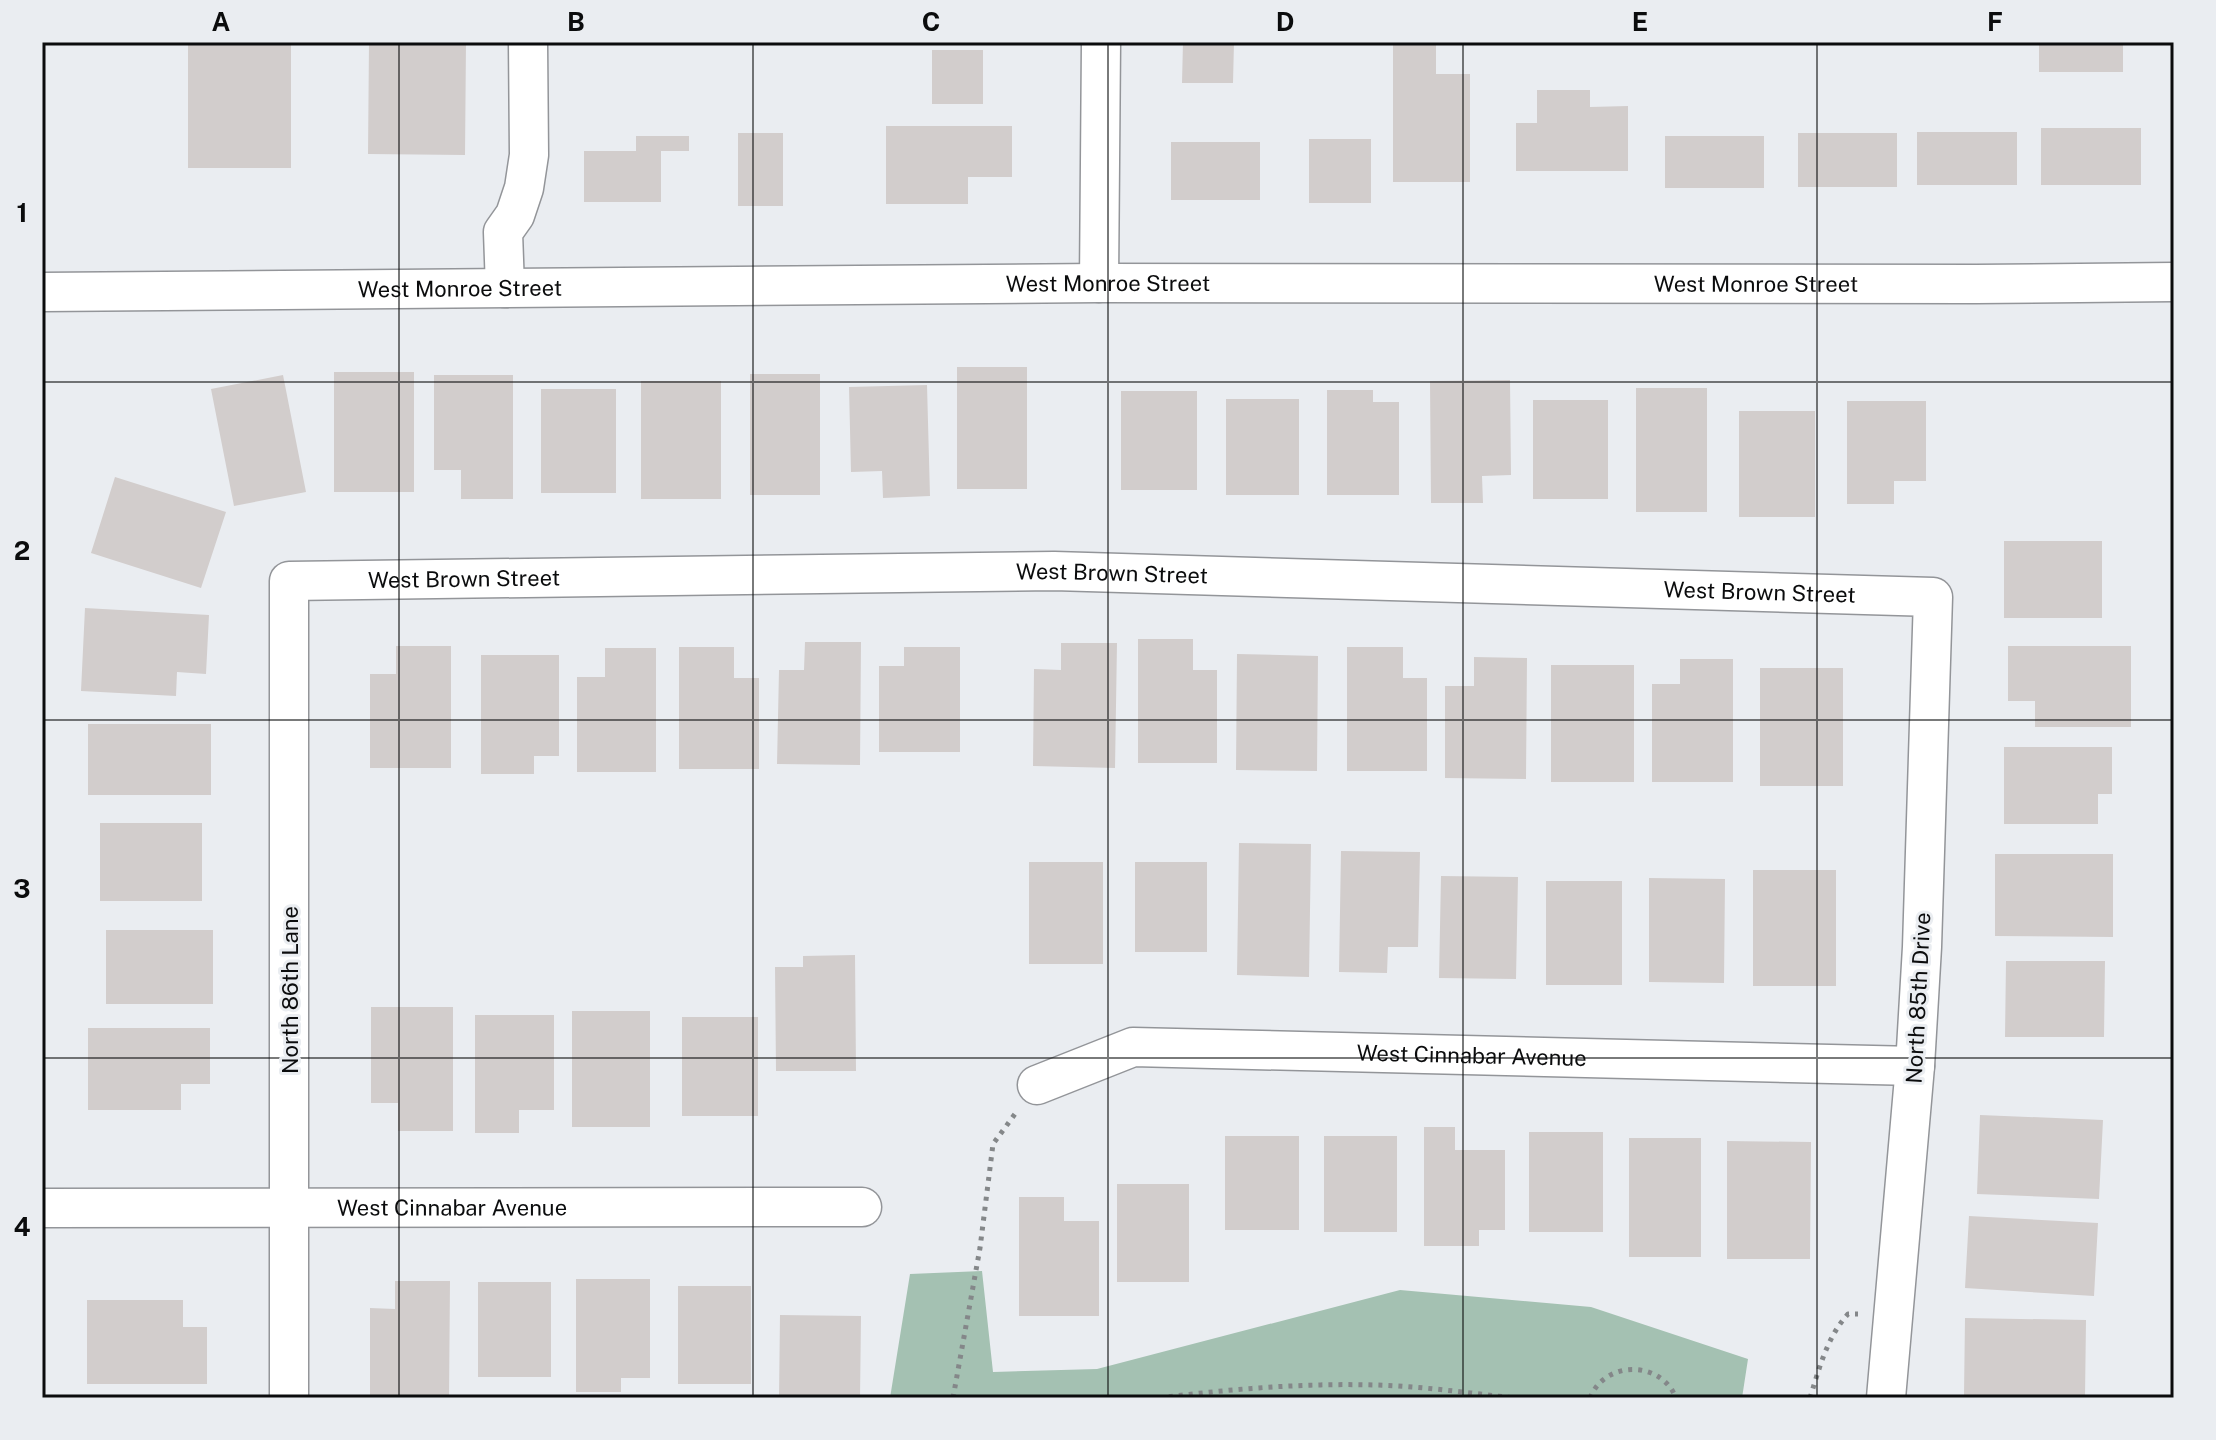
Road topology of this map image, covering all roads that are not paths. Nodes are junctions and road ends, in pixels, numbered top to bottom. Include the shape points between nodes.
1 (528, 42) edge
2 (1101, 42) edge
3 (2174, 282) edge
4 (1099, 283) junction
5 (505, 288) junction
6 (42, 292) edge
7 (289, 581) joint
8 (1933, 597) joint
9 (1915, 1066) junction
10 (1037, 1085) road end
11 (290, 1207) junction
12 (862, 1207) dead end
13 (42, 1208) edge
14 (289, 1398) edge
15 (1886, 1398) edge

1 - 5 street via 529,155 515,215 503,232
2 - 4 street
3 - 4 street, West Monroe Street
4 - 5 street, West Monroe Street
5 - 6 street, West Monroe Street
7 - 8 street, West Brown Street via 1054,571
7 - 11 street, North 86th Lane
8 - 9 street, North 85th Drive
9 - 10 street, West Cinnabar Avenue via 1133,1047
9 - 15 street, North 85th Drive
11 - 12 street, West Cinnabar Avenue
11 - 13 street, West Cinnabar Avenue
11 - 14 street, North 86th Lane

